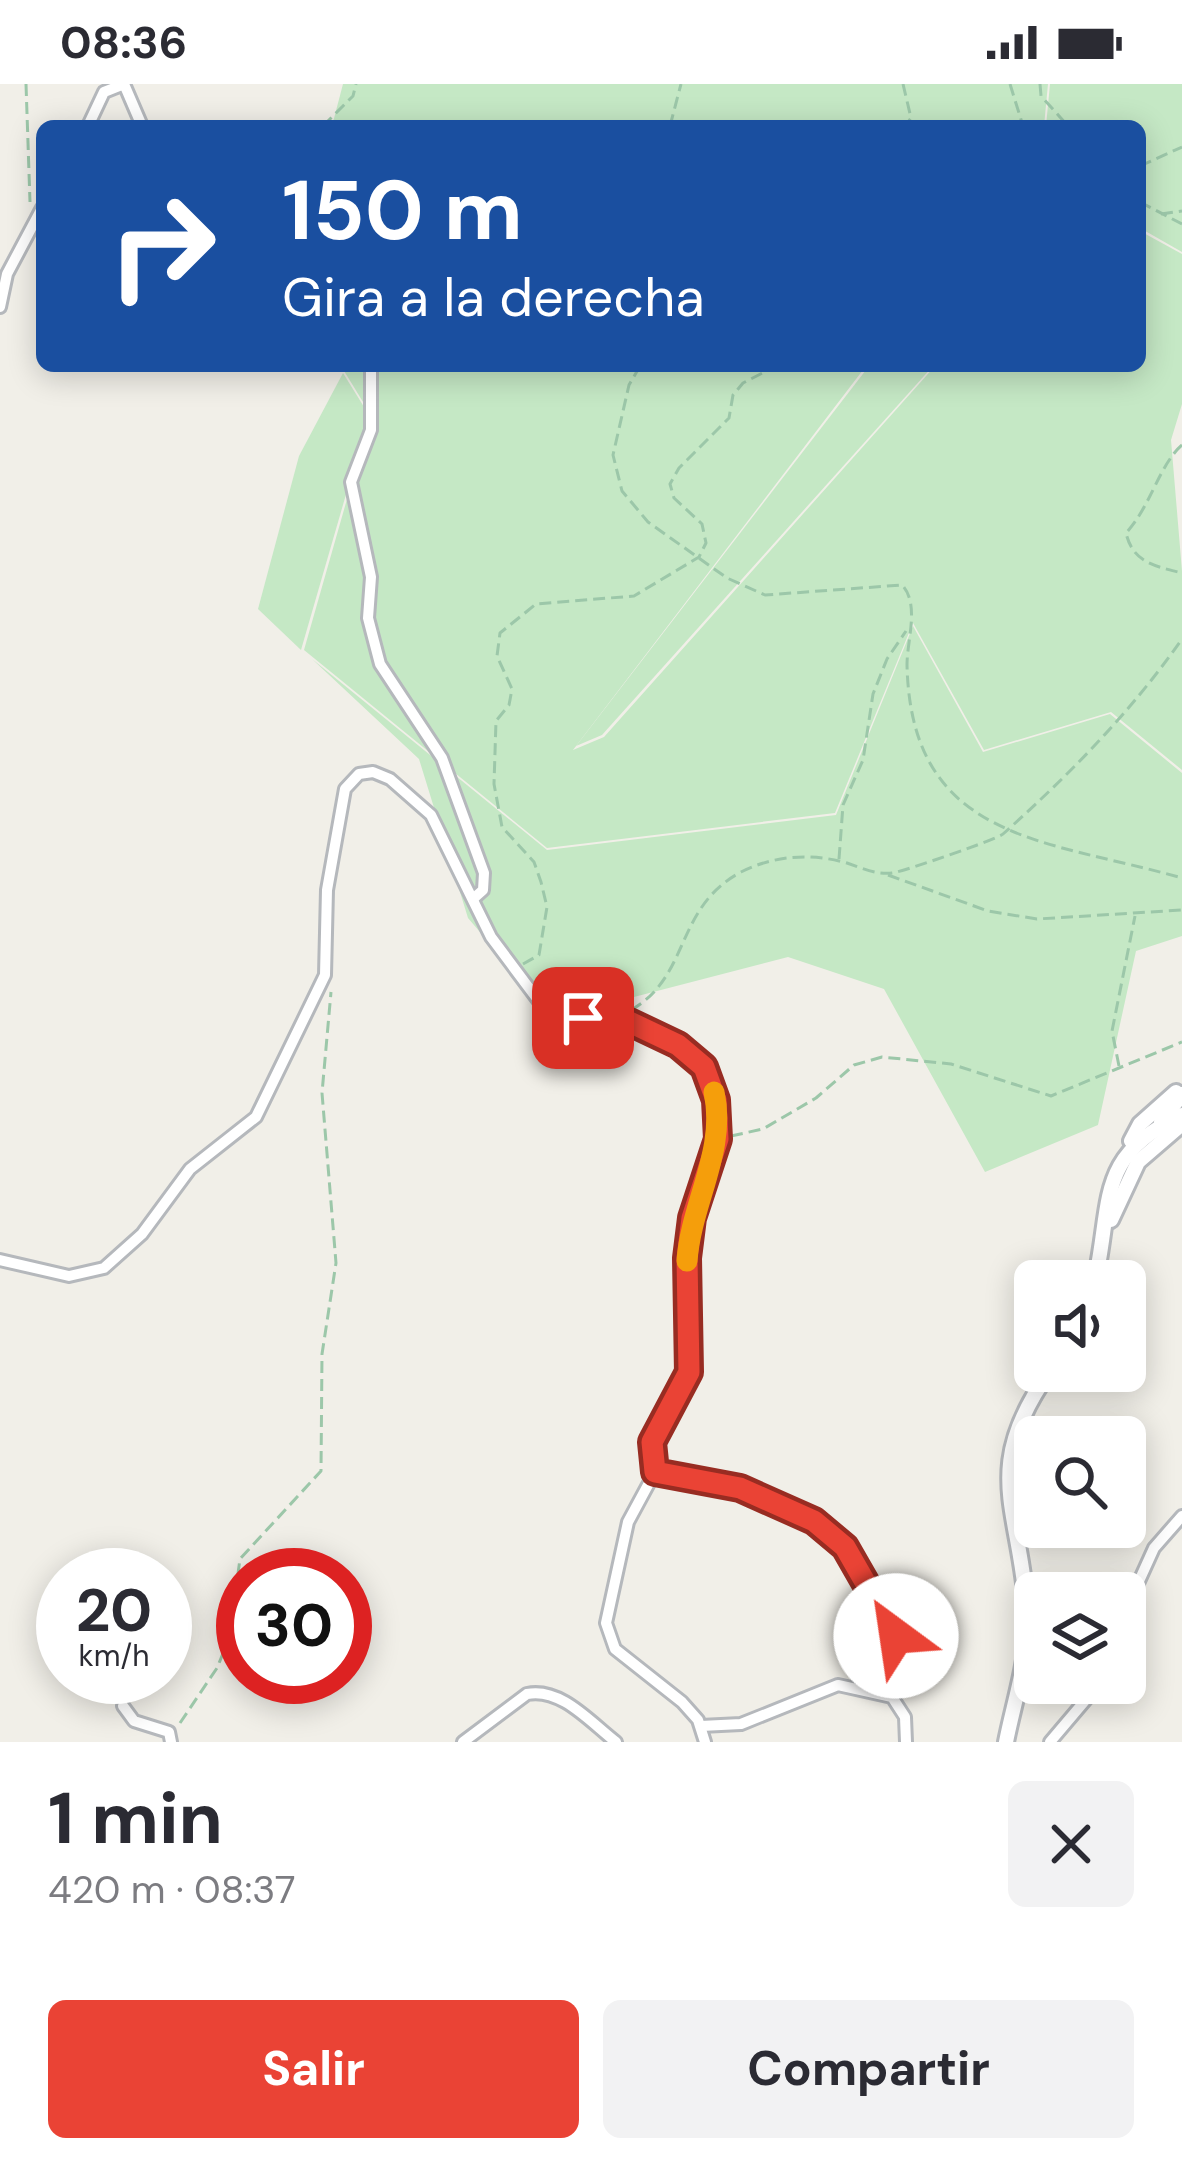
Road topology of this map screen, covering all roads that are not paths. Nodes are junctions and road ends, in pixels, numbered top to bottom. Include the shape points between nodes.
1 (91, 120) edge
2 (139, 120) edge
3 (36, 214) edge
4 (0, 307) edge
5 (371, 372) edge
6 (474, 898) junction
7 (1182, 1092) edge
8 (1162, 1125) edge
9 (1103, 1242) junction
10 (0, 1260) edge
11 (1099, 1260) edge
12 (1037, 1392) edge
13 (655, 1472) junction
14 (1182, 1516) edge
15 (1143, 1572) edge
16 (892, 1697) junction
17 (1082, 1704) edge
18 (123, 1706) dead end
19 (701, 1726) junction
20 (170, 1737) edge
21 (463, 1742) edge
22 (616, 1742) edge
23 (705, 1742) edge
24 (906, 1742) edge
25 (1006, 1742) edge
26 (1050, 1742) edge

1 - 2 street via 104,92 124,84
3 - 4 street
5 - 6 street via 370,430 351,482 371,577 368,618 380,664 456,792 484,874
6 - 10 street via 418,799 373,772 358,774 345,789 327,890 325,975 256,1117 190,1169 104,1268 69,1276
6 - 13 street via 512,970 541,1004 599,1020 619,1017 678,1045 704,1067 716,1100 718,1139 692,1218 689,1372 652,1442
7 - 8 street
8 - 9 street
8 - 9 street via 1130,1146 1113,1182
9 - 11 street
12 - 25 street via 1009,1462 1028,1628
13 - 16 street via 740,1488 830,1532 891,1621 899,1656
13 - 19 street via 628,1522 607,1633
14 - 15 street
16 - 19 street via 838,1685 741,1724
16 - 24 street
17 - 26 street
18 - 20 street
19 - 23 street
21 - 22 street via 539,1692 554,1694

